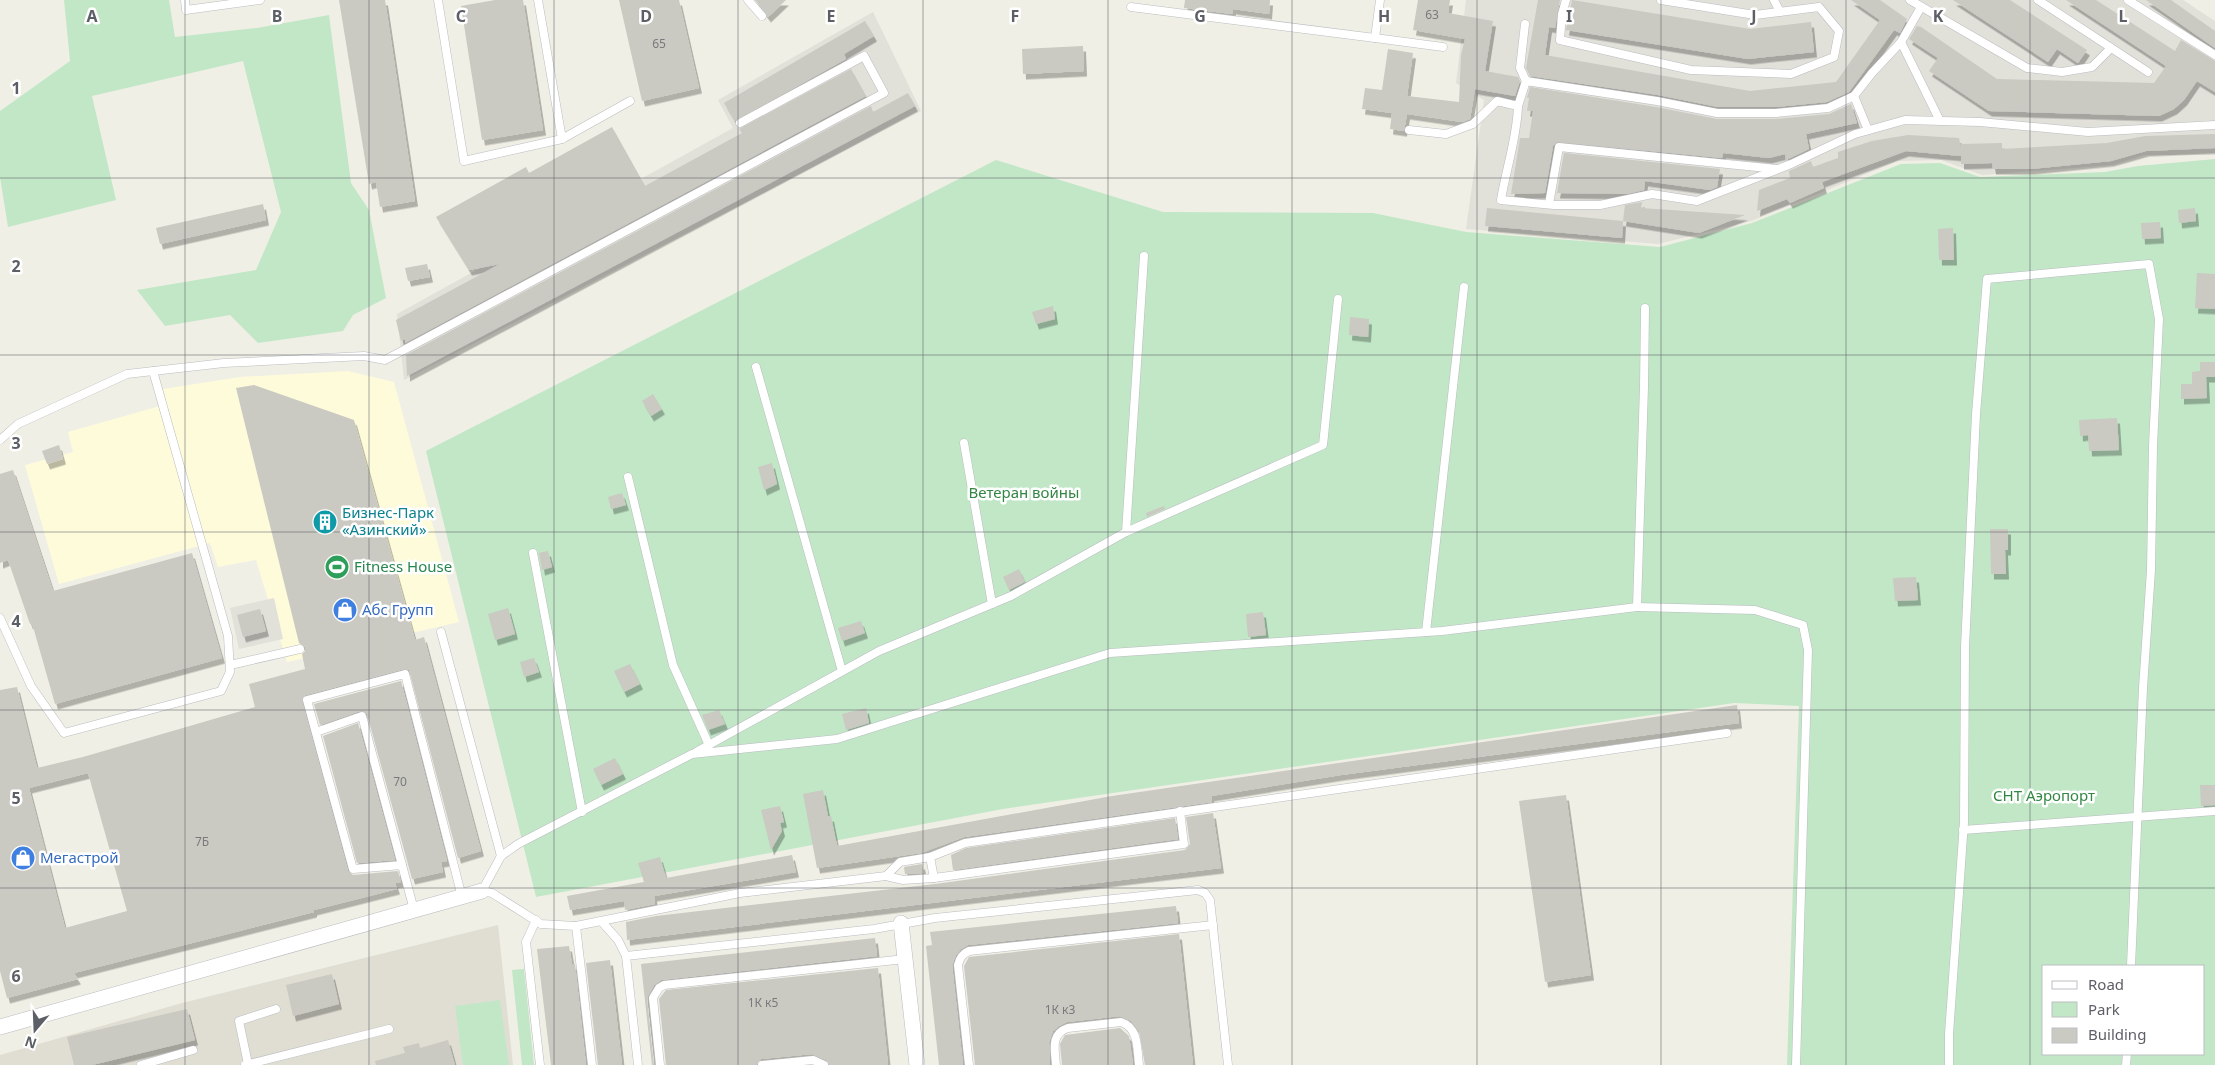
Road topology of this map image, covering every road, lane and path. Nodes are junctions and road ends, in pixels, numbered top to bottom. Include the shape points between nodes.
1 (185, 0) edge
2 (260, 0) edge
3 (438, 0) edge
4 (538, 0) edge
5 (748, 0) edge
6 (1380, 0) edge
7 (1566, 0) edge
8 (1661, 0) edge
9 (1774, 0) edge
10 (1910, 0) edge
11 (2038, 0) edge
12 (2128, 0) edge
13 (1131, 7) dead end
14 (1921, 7) junction
15 (1780, 12) junction
16 (762, 16) dead end
17 (1525, 24) dead end
18 (1375, 38) junction
19 (1901, 42) junction
20 (1444, 47) dead end
21 (2111, 48) junction
22 (2215, 55) edge
23 (2148, 72) dead end
24 (1526, 81) junction
25 (1854, 96) junction
26 (630, 102) dead end
27 (1518, 106) junction
28 (1940, 121) junction
29 (740, 123) dead end
30 (2215, 125) edge
31 (1409, 130) dead end
32 (1868, 130) junction
33 (562, 139) junction
34 (1779, 169) junction
35 (1549, 204) junction
36 (1144, 256) dead end
37 (1464, 287) dead end
38 (1338, 299) dead end
39 (1645, 308) dead end
40 (756, 367) dead end
41 (153, 371) junction
42 (0, 440) edge
43 (964, 443) dead end
44 (628, 477) dead end
45 (1126, 532) junction
46 (533, 553) dead end
47 (992, 604) junction
48 (1636, 607) junction
49 (0, 618) edge
50 (441, 632) dead end
51 (1426, 632) junction
52 (300, 649) dead end
53 (230, 665) junction
54 (842, 671) junction
55 (316, 732) junction
56 (1727, 733) dead end
57 (709, 745) junction
58 (692, 754) junction
59 (1180, 811) junction
60 (2215, 811) edge
61 (582, 812) junction
62 (2137, 815) junction
63 (1963, 830) junction
64 (501, 856) junction
65 (930, 857) junction
66 (402, 865) junction
67 (886, 876) junction
68 (934, 878) junction
69 (482, 891) junction
70 (462, 897) junction
71 (414, 910) junction
72 (536, 920) junction
73 (601, 921) junction
74 (901, 923) junction
75 (1213, 925) junction
76 (576, 926) junction
77 (626, 956) junction
78 (905, 959) junction
79 (2131, 965) edge
80 (276, 1009) dead end
81 (0, 1027) edge
82 (389, 1029) dead end
83 (193, 1050) dead end
84 (246, 1064) edge
85 (141, 1065) edge
86 (540, 1065) edge
87 (592, 1065) edge
88 (638, 1065) edge
89 (660, 1065) edge
90 (762, 1065) edge
91 (824, 1065) edge
92 (917, 1065) edge
93 (969, 1065) edge
94 (1056, 1065) edge
95 (1139, 1065) edge
96 (1228, 1065) edge
97 (1796, 1065) edge
98 (1949, 1065) edge

1 - 2 lane via 186,10
3 - 33 lane via 464,161
4 - 33 lane
5 - 16 lane
6 - 18 lane
7 - 15 lane via 1560,40 1691,70 1791,74 1834,57 1839,31 1819,7
8 - 15 lane via 1755,15
9 - 15 lane
10 - 14 lane
11 - 21 lane
12 - 22 lane
13 - 18 lane
14 - 19 lane
14 - 21 lane via 2027,68 2062,72 2092,67
17 - 24 lane via 1520,68
18 - 20 lane
19 - 25 lane
19 - 28 lane
21 - 23 lane
24 - 25 lane via 1717,113 1776,113 1828,108
24 - 27 lane
25 - 32 lane
26 - 33 lane
27 - 31 lane via 1497,101 1473,124 1446,134
27 - 35 lane via 1518,122 1501,200
28 - 30 lane via 2088,132
28 - 32 lane via 1905,120
29 - 41 lane via 864,56 884,93 385,360 364,356 233,362
32 - 34 lane
34 - 35 lane via 1697,201 1652,194 1600,205
34 - 35 lane via 1559,147
36 - 45 lane
37 - 51 lane
38 - 45 lane via 1323,445
39 - 48 lane
40 - 54 lane
41 - 42 lane via 126,374 18,424
41 - 53 lane via 228,636
43 - 47 lane
44 - 57 lane via 673,665
45 - 47 lane
46 - 61 lane
47 - 54 lane via 879,651
48 - 51 lane
48 - 97 lane via 1755,610 1802,625 1808,650
49 - 53 lane via 31,686 64,733 221,690
50 - 64 lane
51 - 58 lane via 1110,653 837,739
52 - 53 lane
54 - 57 lane
55 - 66 lane via 352,869
55 - 66 lane via 362,716
55 - 70 lane via 307,700 405,674
56 - 59 lane
57 - 58 lane
58 - 61 lane
59 - 65 lane via 965,844
59 - 68 lane via 1184,844
60 - 62 lane
61 - 64 lane
62 - 63 lane
62 - 63 lane via 2151,570 2159,319 2149,264 1987,279 1976,414 1965,647
62 - 79 lane
63 - 98 lane
64 - 69 lane
65 - 67 lane via 900,862
65 - 68 lane
66 - 71 lane
67 - 68 lane via 903,880
67 - 73 lane via 740,894
69 - 70 street
69 - 72 lane via 492,893
70 - 71 street
71 - 81 street
72 - 76 lane via 541,924
72 - 86 lane via 526,942
73 - 76 lane
73 - 77 lane via 618,940
74 - 75 lane via 1198,890 1210,900
74 - 77 lane via 867,930
74 - 78 street
75 - 93 lane via 965,953 958,965
75 - 96 lane
76 - 87 lane
77 - 88 lane
78 - 89 lane via 664,985 653,998
78 - 92 street
80 - 84 lane via 239,1021
82 - 84 lane
83 - 85 lane
90 - 91 lane via 813,1060
94 - 95 lane via 1054,1043 1061,1031 1121,1022 1134,1031

